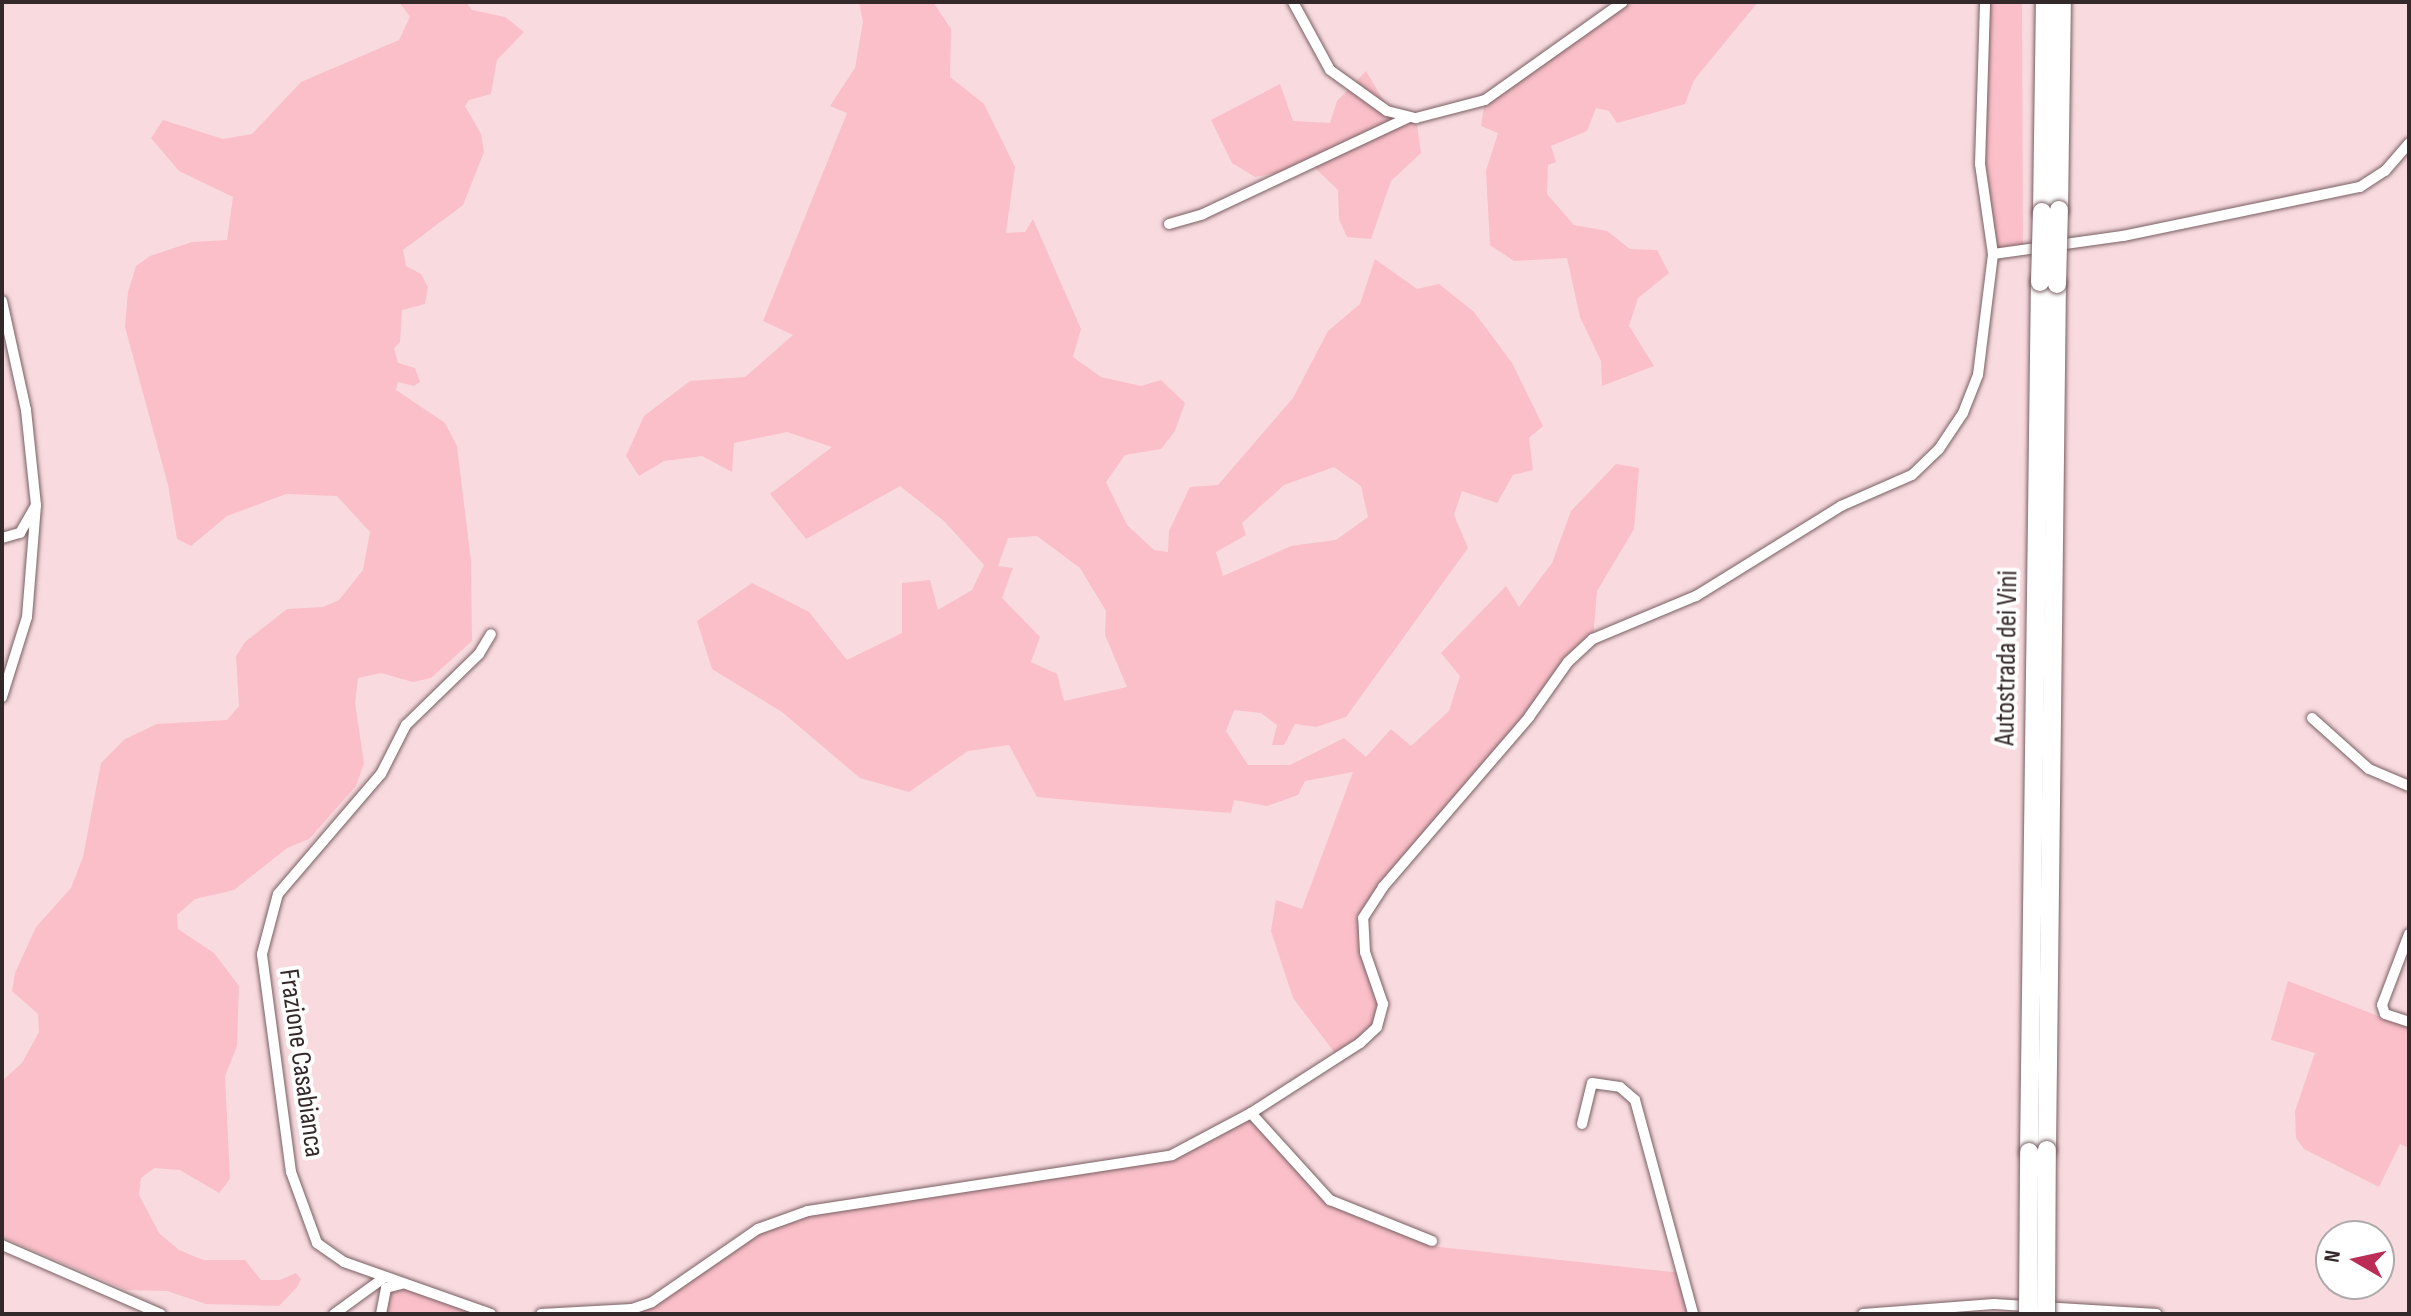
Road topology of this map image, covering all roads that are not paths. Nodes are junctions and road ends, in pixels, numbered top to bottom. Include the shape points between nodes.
1 (1293, 2) edge
2 (1623, 2) edge
3 (1985, 2) edge
4 (2045, 2) edge
5 (2062, 2) edge
6 (1409, 117) junction
7 (2409, 143) edge
8 (2050, 211) junction
9 (1169, 224) dead end
10 (1993, 254) junction
11 (2, 301) edge
12 (36, 505) junction
13 (2, 538) edge
14 (491, 634) dead end
15 (2, 697) edge
16 (2312, 718) dead end
17 (2409, 786) edge
18 (2409, 934) edge
19 (2409, 1022) edge
20 (1251, 1113) junction
21 (1582, 1124) dead end
22 (2038, 1151) junction
23 (1432, 1241) dead end
24 (2, 1245) edge
25 (385, 1277) junction
26 (403, 1284) junction
27 (161, 1314) edge
28 (334, 1314) edge
29 (381, 1314) edge
30 (491, 1314) edge
31 (541, 1314) edge
32 (1693, 1314) edge
33 (1863, 1314) edge
34 (2028, 1314) edge
35 (2046, 1314) edge
36 (2157, 1314) edge

1 - 6 street via 1330,70 1380,107
2 - 6 street via 1485,100
3 - 10 street via 1980,164
4 - 8 highway, Autostrada dei Vini
5 - 8 highway, Autostrada dei Vini
6 - 9 street via 1203,214
7 - 10 street via 2385,171 2360,187 2123,236
8 - 22 highway, Autostrada dei Vini, bridge
10 - 20 street via 1978,375 1963,413 1939,449 1912,475 1841,506 1696,596 1593,639 1568,662 1363,918 1365,952 1383,1004 1377,1027
11 - 12 street via 26,410
12 - 13 street via 20,533
12 - 15 street via 27,617
14 - 25 street, Frazione Casabianca via 479,654 406,725 381,774 278,894 265,926 267,1018 291,1172 305,1221 317,1243 344,1262
16 - 17 street via 2369,769
18 - 19 street via 2382,1005 2385,1014
20 - 23 street via 1330,1200
20 - 31 street via 1172,1155 1120,1167 808,1211 758,1229 652,1302 632,1309
21 - 32 street via 1592,1083 1620,1087 1635,1100
22 - 34 highway, Autostrada dei Vini, bridge
22 - 35 highway, Autostrada dei Vini, bridge
24 - 27 street
25 - 26 street, Frazione Casabianca
25 - 28 street
26 - 29 street via 386,1288
26 - 30 street, Frazione Casabianca
33 - 36 street via 1994,1304

